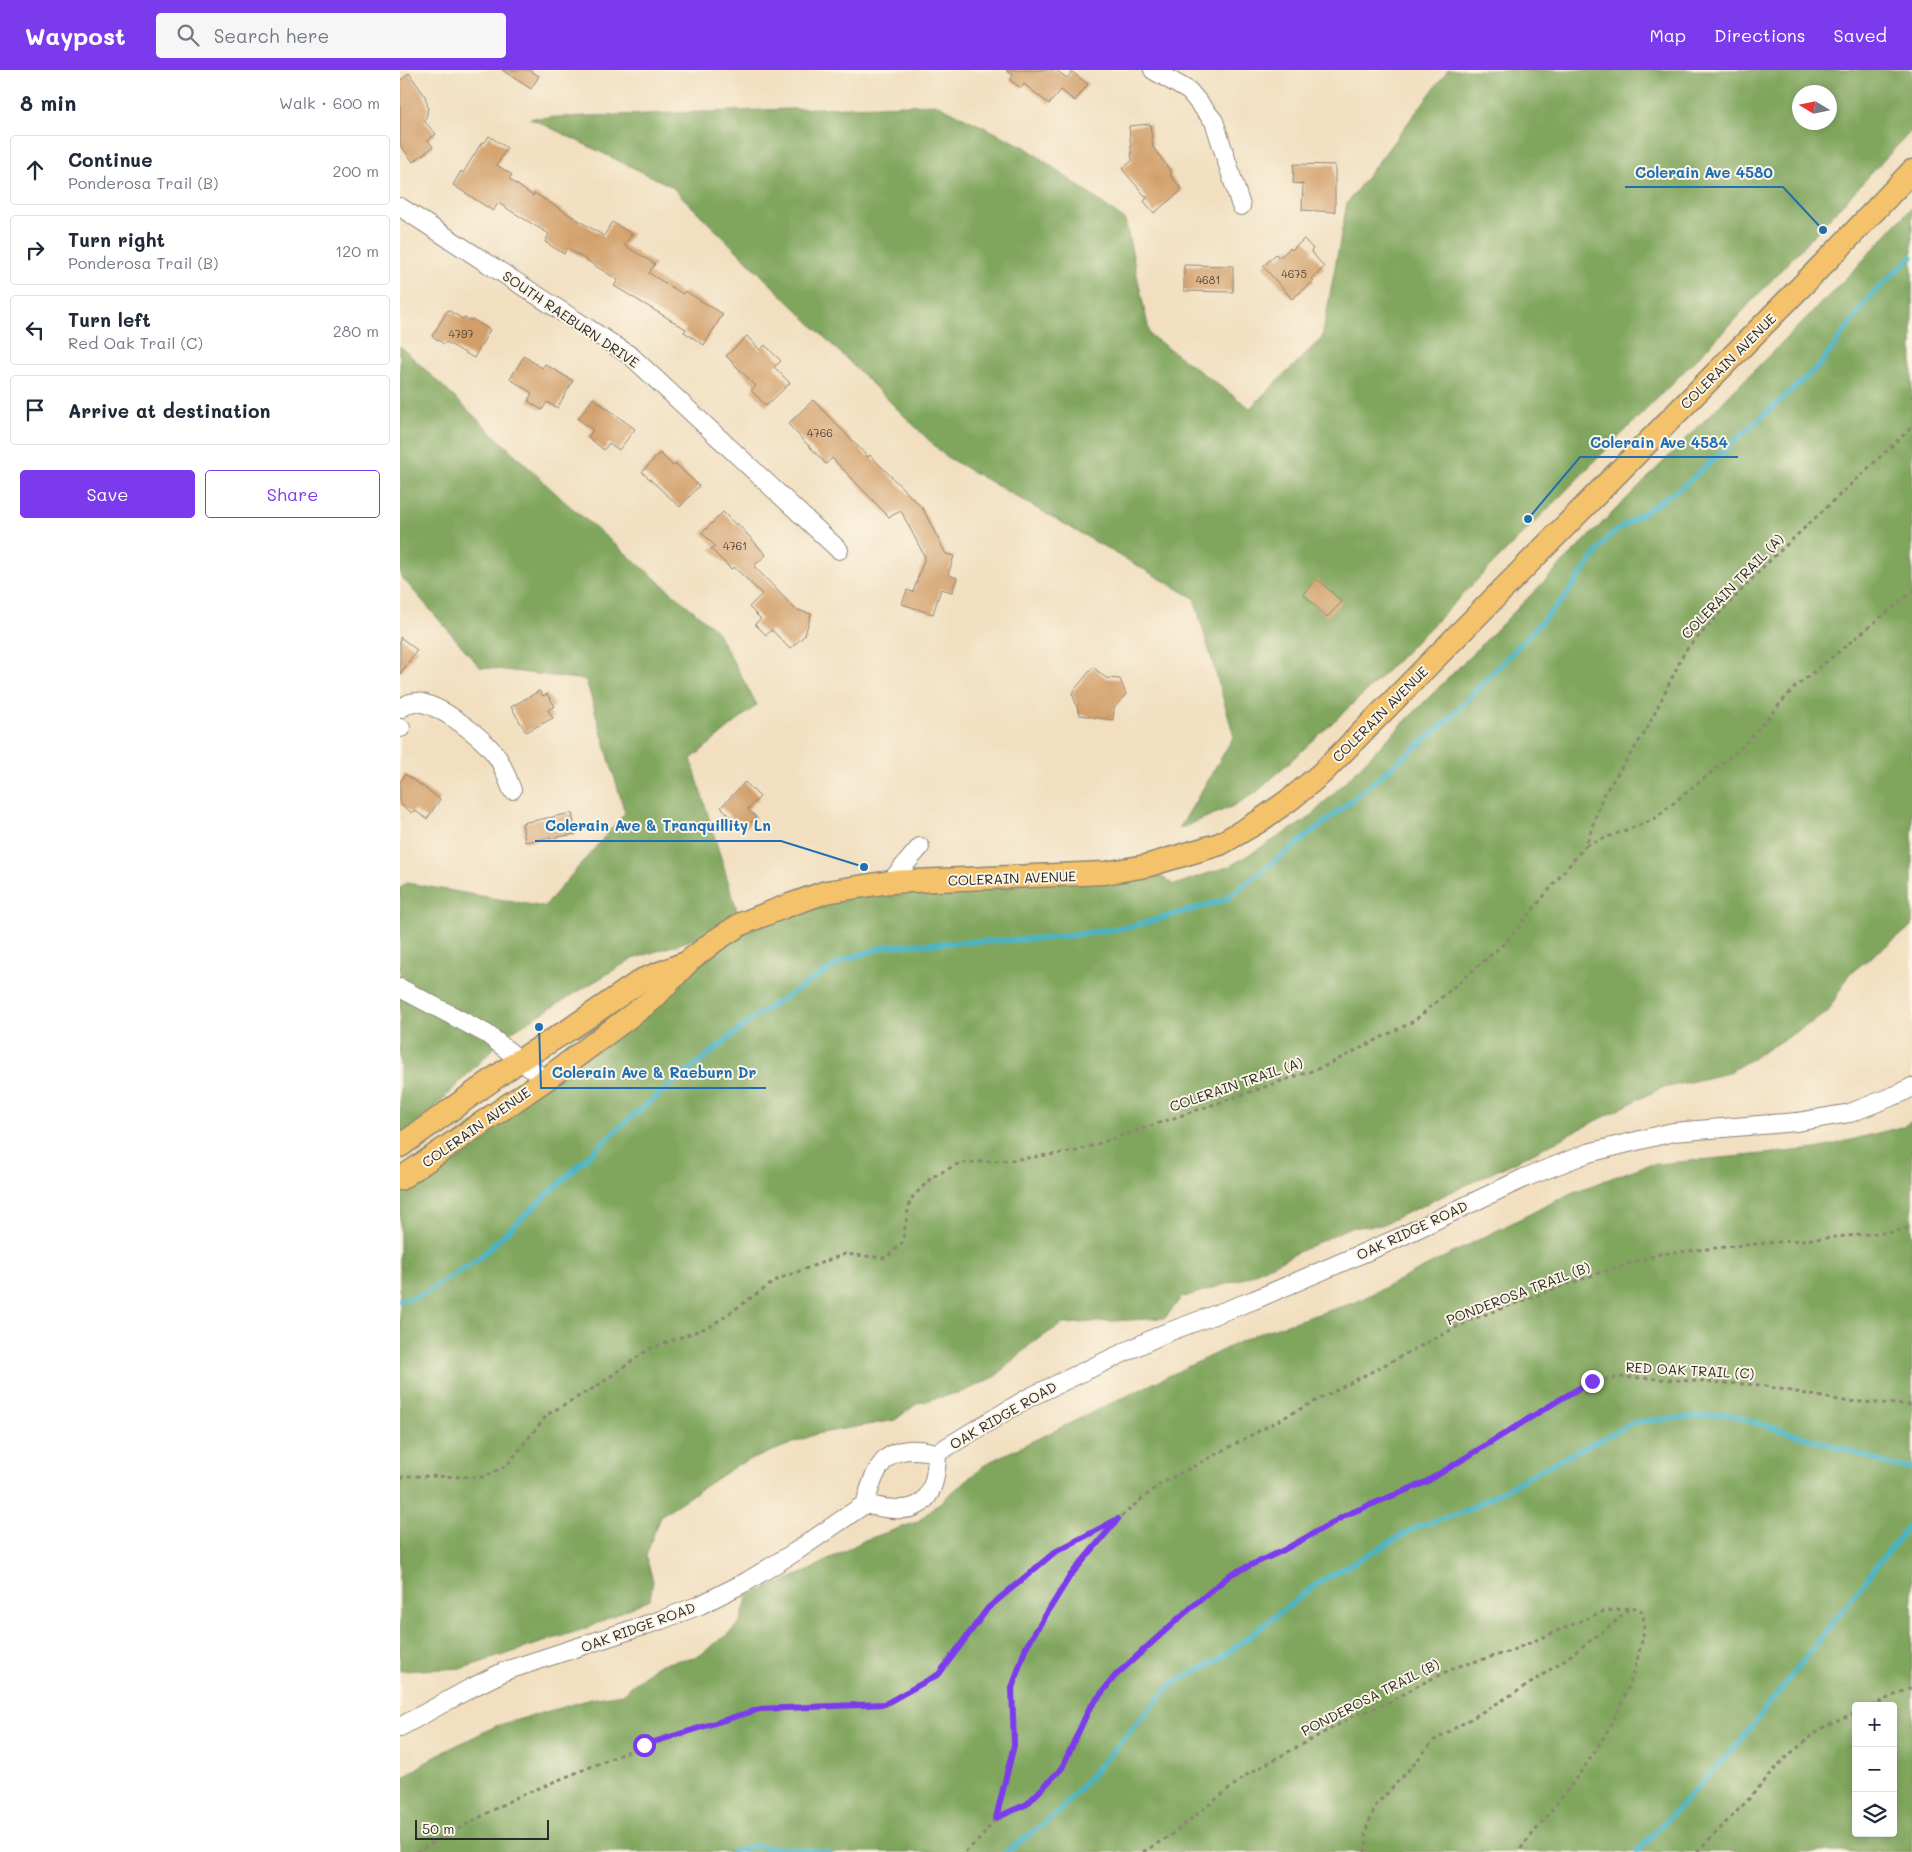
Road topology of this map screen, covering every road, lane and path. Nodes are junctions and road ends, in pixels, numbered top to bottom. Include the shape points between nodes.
1 (1153, 70) edge
2 (1912, 171) edge
3 (1241, 206) dead end
4 (400, 207) edge
5 (1912, 426) edge
6 (839, 550) dead end
7 (1912, 592) edge
8 (400, 709) edge
9 (512, 790) dead end
10 (1586, 846) junction
11 (920, 847) dead end
12 (890, 882) junction
13 (690, 960) junction
14 (400, 988) edge
15 (520, 1060) junction
16 (545, 1080) junction
17 (1912, 1087) edge
18 (400, 1146) edge
19 (400, 1179) edge
20 (1912, 1227) edge
21 (1912, 1405) edge
22 (937, 1453) junction
23 (400, 1478) edge
24 (865, 1504) junction
25 (1118, 1519) junction
26 (1630, 1608) junction
27 (1912, 1687) edge
28 (1880, 1702) edge
29 (1852, 1715) edge
30 (400, 1728) edge
31 (996, 1818) junction
32 (416, 1852) edge
33 (965, 1852) edge
34 (1143, 1852) edge
35 (1364, 1852) edge
36 (1518, 1852) edge
37 (1697, 1852) edge

1 - 3 street via 1189,91 1214,121
2 - 12 main road, COLERAIN AVENUE via 1322,774 1258,822 1220,844 1146,866 1106,873
4 - 6 street, SOUTH RAEBURN DRIVE via 632,356
5 - 10 path, COLERAIN TRAIL (A) via 1764,566 1685,651 1646,731 1603,795
7 - 10 path via 1794,688 1742,747 1653,820
8 - 9 street via 409,703 421,702 445,713 496,755
10 - 23 path, COLERAIN TRAIL (A) via 1506,942 1414,1022 1323,1067 1077,1151 960,1163 932,1177 910,1200 902,1243 886,1258 845,1254 778,1278 711,1326 649,1349 597,1386 548,1414 507,1465 484,1477
11 - 12 street
12 - 13 main road, COLERAIN AVENUE via 826,892 784,907 741,924
13 - 15 main road, COLERAIN AVENUE via 642,980
13 - 16 main road, COLERAIN AVENUE via 653,999
14 - 15 street via 487,1034
15 - 16 street
15 - 18 main road, COLERAIN AVENUE
16 - 19 main road, COLERAIN AVENUE
17 - 22 street, OAK RIDGE ROAD via 1850,1113 1798,1122 1673,1132 1588,1153 1524,1178 1396,1239 1254,1300 1163,1334 1028,1398
20 - 25 path, PONDEROSA TRAIL (B) via 1894,1232 1660,1254 1507,1306 1470,1320 1157,1486
21 - 31 path, RED OAK TRAIL (C) via 1844,1401 1759,1385 1719,1382 1624,1377 1592,1381 1426,1482 1348,1514 1282,1551 1231,1574 1115,1676 1089,1709 1062,1768 1027,1804
22 - 24 street, OAK RIDGE ROAD via 905,1449 886,1457 873,1477
22 - 24 street, OAK RIDGE ROAD via 932,1492 920,1505 883,1509
24 - 30 street, OAK RIDGE ROAD via 796,1552 700,1605 505,1671
25 - 31 path, PONDEROSA TRAIL (B) via 1070,1576 1026,1647 1012,1688 1014,1745
25 - 32 path, PONDEROSA TRAIL (B) via 1055,1552 988,1608 939,1674 885,1704 760,1709 644,1745 517,1797
26 - 34 path, PONDEROSA TRAIL (B) via 1602,1612 1508,1652 1456,1667 1386,1704 1356,1715 1248,1774 1171,1835
26 - 35 path via 1528,1685 1433,1742 1376,1804 1365,1832
26 - 36 path via 1642,1611 1644,1634 1635,1673 1612,1727 1571,1787
27 - 28 path
29 - 37 path via 1820,1729 1784,1759
31 - 33 path, PONDEROSA TRAIL (B)

